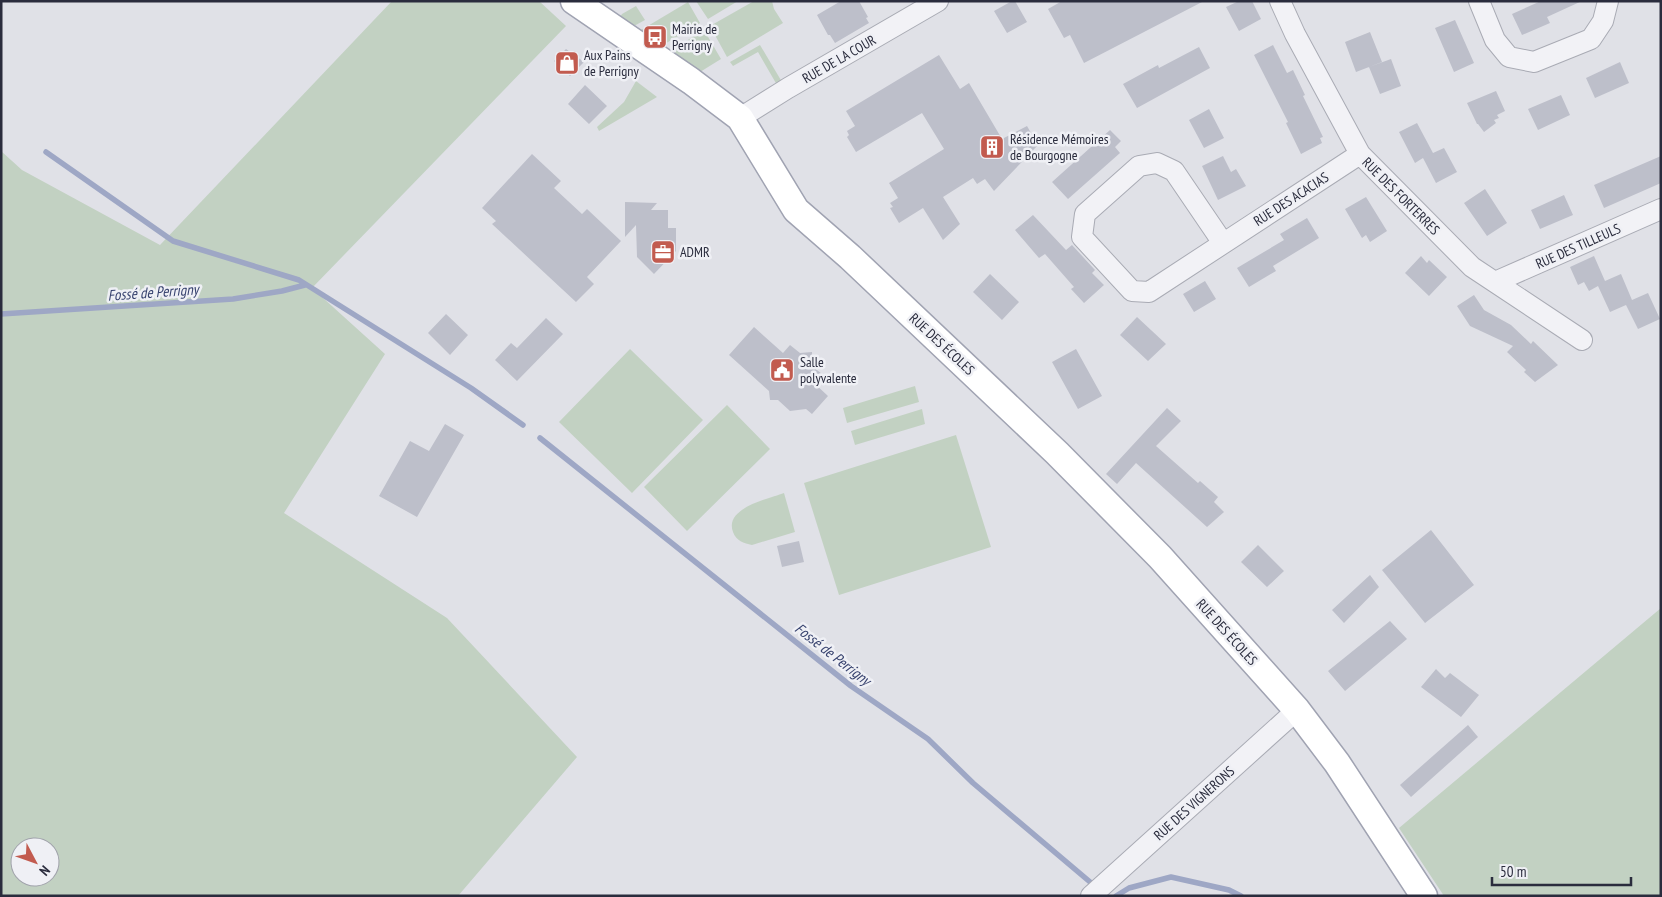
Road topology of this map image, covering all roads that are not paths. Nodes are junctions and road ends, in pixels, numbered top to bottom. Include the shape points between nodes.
1 (574, 1) edge
2 (938, 1) edge
3 (1280, 1) edge
4 (1479, 1) edge
5 (1608, 1) edge
6 (740, 118) junction
7 (1360, 154) junction
8 (1661, 209) edge
9 (1223, 244) junction
10 (1495, 282) junction
11 (1582, 340) dead end
12 (1297, 710) junction
13 (1097, 890) edge
14 (1424, 896) edge

1 - 6 main road, RUE DES ÉCOLES
2 - 6 street, RUE DE LA COUR
3 - 7 street, RUE DES FORTERRES
4 - 5 street via 1495,40 1509,57 1534,62 1591,38 1603,21
6 - 12 main road, RUE DES ÉCOLES via 796,210 1064,460 1160,557
7 - 9 street, RUE DES ACACIAS
7 - 10 street, RUE DES FORTERRES via 1472,267
8 - 10 street, RUE DES TILLEULS
9 - 9 street, RUE DES ACACIAS via 1149,292 1132,291 1082,237 1086,214 1139,166 1157,163 1174,171
10 - 11 street, RUE DES FORTERRES
12 - 13 street, RUE DES VIGNERONS
12 - 14 main road, RUE DES ÉCOLES via 1337,763

